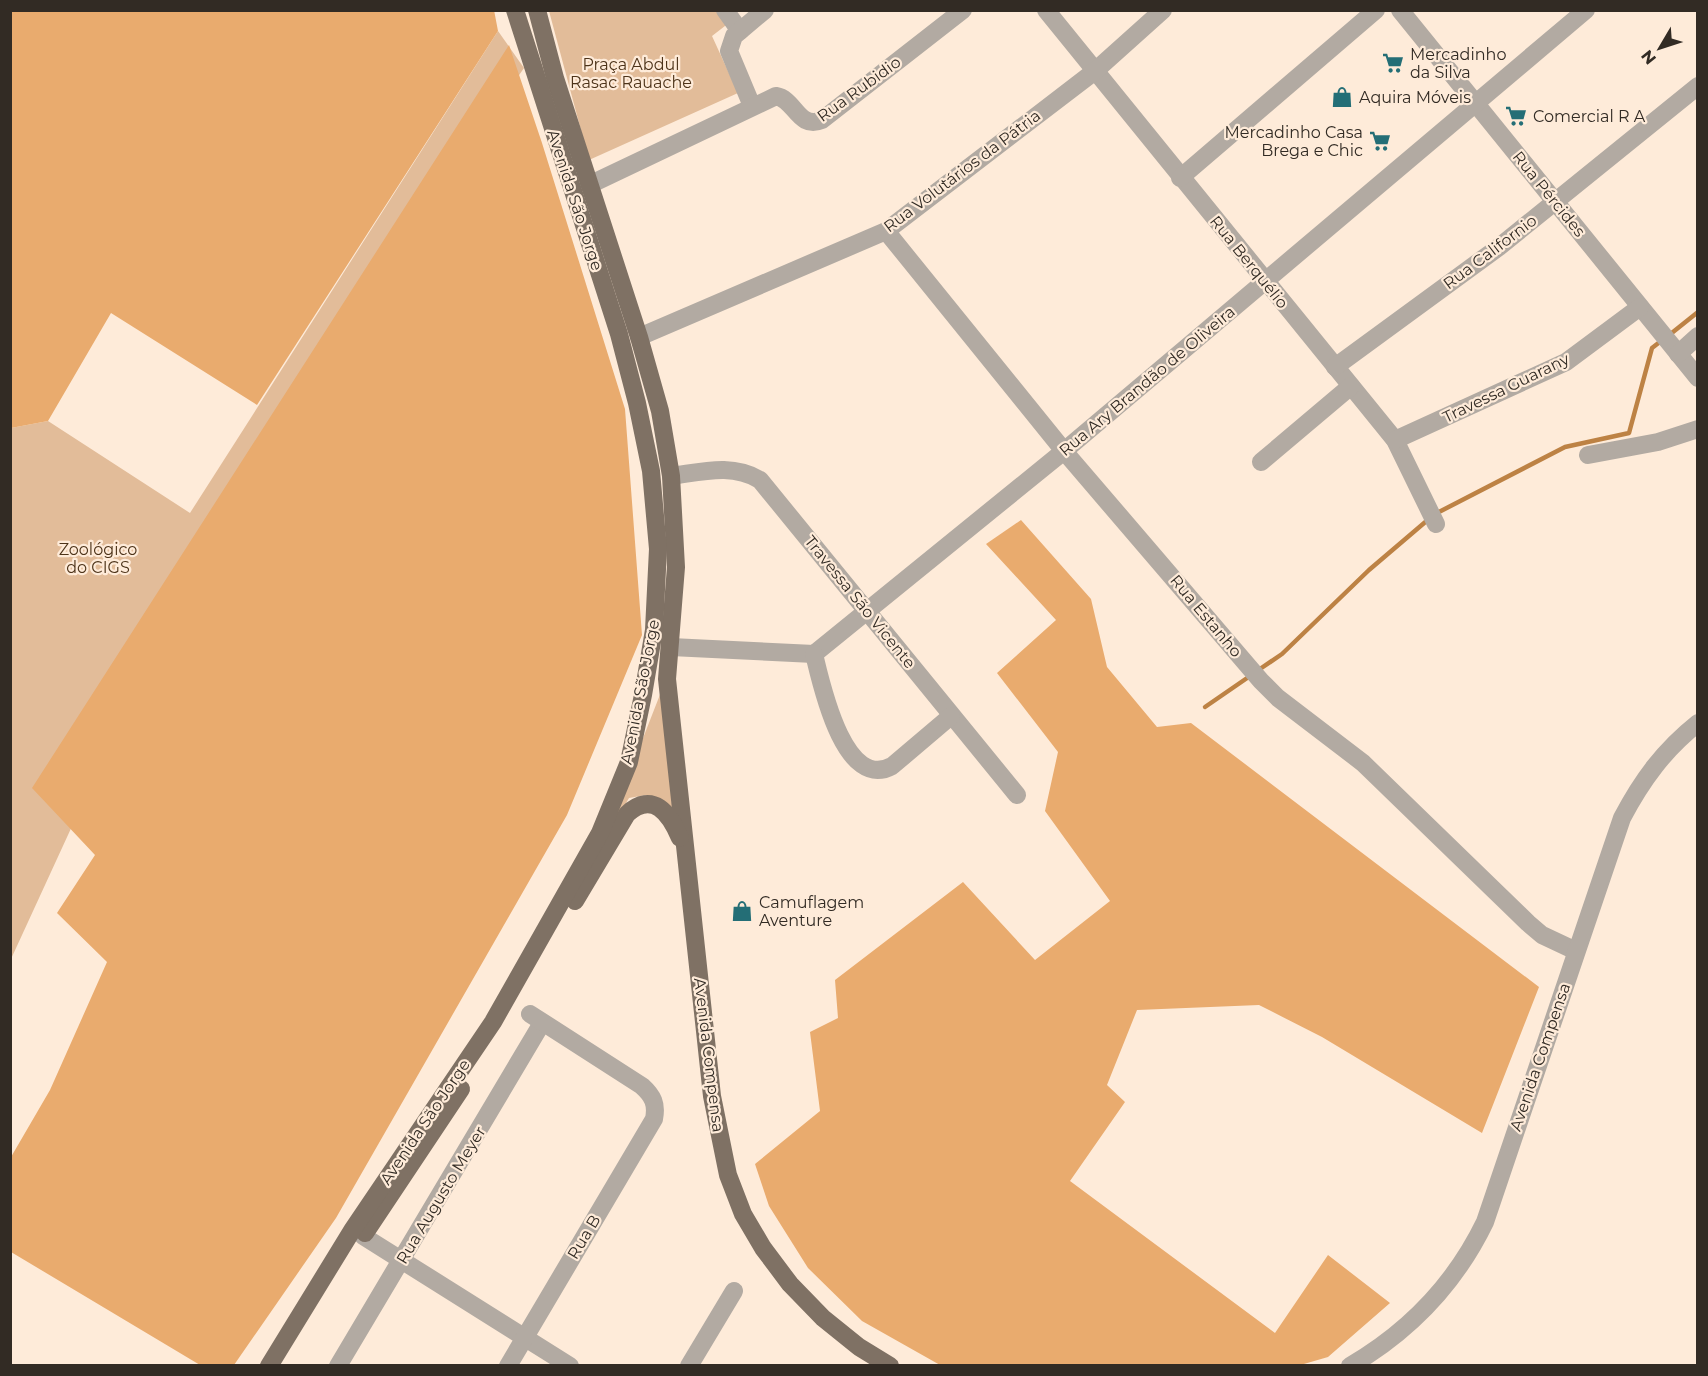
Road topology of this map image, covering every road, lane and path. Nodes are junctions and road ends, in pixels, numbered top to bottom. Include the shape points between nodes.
1 (515, 10) edge
2 (537, 10) edge
3 (725, 10) edge
4 (765, 10) edge
5 (963, 10) edge
6 (1046, 10) edge
7 (1163, 10) edge
8 (1376, 10) edge
9 (1400, 10) edge
10 (1586, 10) edge
11 (740, 31) junction
12 (1095, 71) junction
13 (1698, 86) edge
14 (1475, 103) junction
15 (752, 106) junction
16 (1180, 178) junction
17 (589, 184) junction
18 (1556, 203) junction
19 (886, 231) junction
20 (1265, 281) junction
21 (1640, 307) junction
22 (1698, 336) edge
23 (639, 337) junction
24 (1678, 354) junction
25 (1335, 367) junction
26 (1698, 378) edge
27 (1351, 386) junction
28 (1698, 429) edge
29 (1395, 440) junction
30 (1064, 451) junction
31 (1588, 455) dead end
32 (1261, 462) dead end
33 (671, 476) junction
34 (1436, 524) dead end
35 (869, 612) junction
36 (671, 647) junction
37 (814, 654) junction
38 (667, 679) joint
39 (951, 716) junction
40 (1698, 723) edge
41 (1017, 795) dead end
42 (684, 848) junction
43 (1576, 951) junction
44 (656, 1107) joint
45 (363, 1236) junction
46 (402, 1260) junction
47 (321, 1282) junction
48 (734, 1291) dead end
49 (525, 1337) junction
50 (269, 1365) edge
51 (338, 1365) edge
52 (508, 1365) edge
53 (570, 1365) edge
54 (688, 1365) edge
55 (890, 1365) edge
56 (1350, 1365) edge

1 - 47 main road, Avenida São Jorge via 619,334 637,404 651,471 656,526 654,630 629,762 600,832 493,1022
2 - 17 main road, Avenida São Jorge
3 - 11 street
4 - 11 street
5 - 15 street, Rua Rubidio via 822,120 804,121 779,96
6 - 12 street, Rua Berquélio
7 - 12 street, Rua Volutários da Pátria
8 - 16 street
9 - 14 street, Rua Pércides
10 - 14 street, Rua Ary Brandão de Oliveira
11 - 15 street via 729,51
12 - 16 street, Rua Berquélio
12 - 19 street, Rua Volutários da Pátria
13 - 18 street, Rua Californio
14 - 18 street, Rua Pércides
14 - 20 street, Rua Ary Brandão de Oliveira
15 - 17 street
16 - 20 street, Rua Berquélio
17 - 23 main road, Avenida São Jorge
18 - 21 street, Rua Pércides
18 - 25 street, Rua Californio
19 - 23 street, Rua Volutários da Pátria
19 - 30 street, Rua Estanho
20 - 25 street, Rua Berquélio
20 - 30 street, Rua Ary Brandão de Oliveira
21 - 24 street, Rua Pércides
21 - 29 street, Travessa Guarany via 1566,362
22 - 24 street
23 - 33 main road, Avenida São Jorge via 660,411
24 - 26 street, Rua Pércides
25 - 27 street, Rua Berquélio
27 - 29 street, Rua Berquélio
27 - 32 street
28 - 31 street via 1658,442
29 - 34 street, Rua Berquélio
30 - 35 street, Rua Ary Brandão de Oliveira
30 - 43 street, Rua Estanho via 1278,698 1363,763 1542,935
33 - 35 street, Travessa São Vicente via 732,468 760,480
33 - 36 main road, Avenida São Jorge via 676,567
35 - 37 street, Rua Ary Brandão de Oliveira
35 - 39 street, Travessa São Vicente
36 - 37 street
36 - 38 main road, Avenida São Jorge
37 - 39 street via 839,735 868,768 885,770 892,766
38 - 42 main road, Avenida Compensa
39 - 41 street, Travessa São Vicente
40 - 43 street, Avenida Compensa via 1658,760 1622,818
42 - 45 main road via 663,810 651,803 637,804 627,814 438,1128
42 - 55 main road, Avenida Compensa via 712,1096 728,1175 743,1214 790,1284 823,1318
43 - 56 street, Avenida Compensa via 1485,1222 1472,1249 1413,1322
44 - 46 street, Rua Augusto Meyer via 652,1095 642,1086 536,1018
44 - 49 street, Rua B via 654,1119
45 - 46 street
45 - 47 main road via 349,1257
46 - 49 street
46 - 51 street, Rua Augusto Meyer
47 - 50 main road, Avenida São Jorge
48 - 54 street
49 - 52 street, Rua B
49 - 53 street

